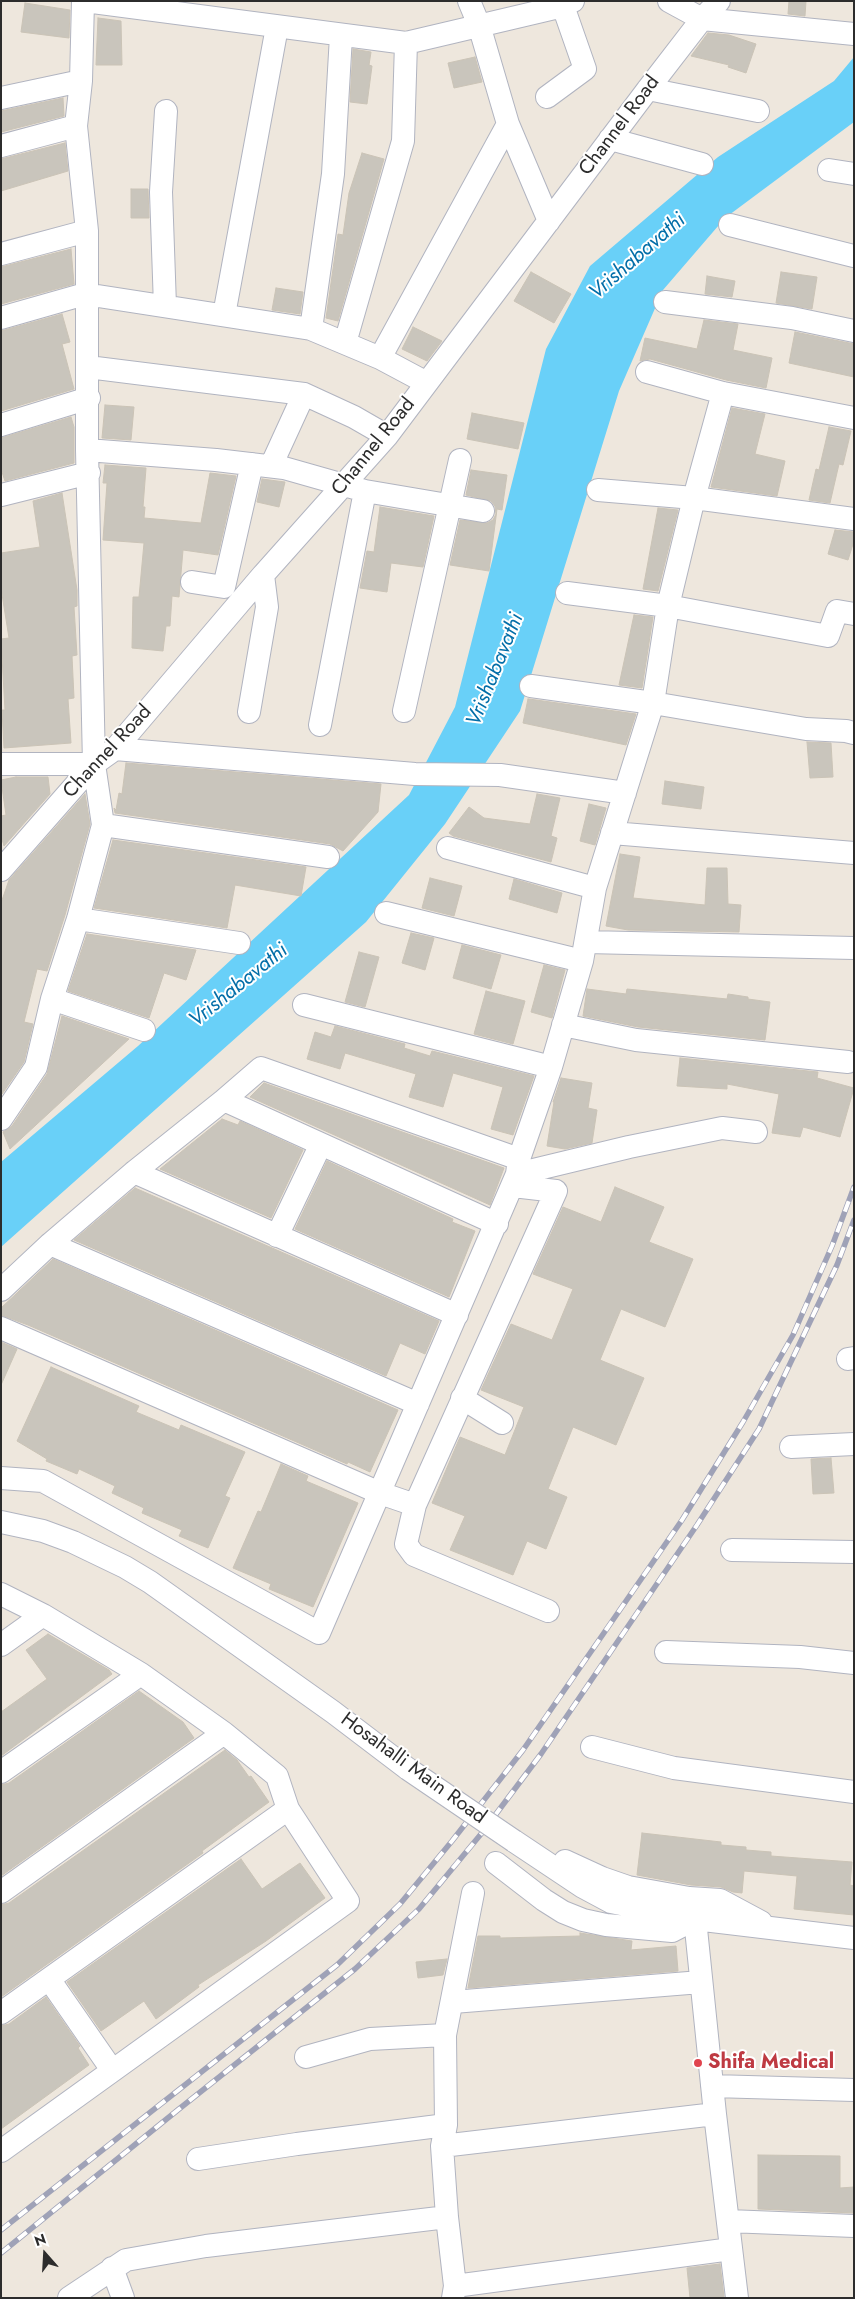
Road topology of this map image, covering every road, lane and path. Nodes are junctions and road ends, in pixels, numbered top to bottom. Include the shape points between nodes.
1 (84, 1) edge
2 (469, 1) edge
3 (669, 1) edge
4 (719, 1) edge
5 (568, 3) edge
6 (702, 19) junction
7 (479, 25) junction
8 (277, 27) junction
9 (853, 33) edge
10 (341, 36) junction
11 (406, 43) junction
12 (81, 81) junction
13 (648, 89) junction
14 (547, 97) dead end
15 (1, 98) edge
16 (166, 111) dead end
17 (758, 111) dead end
18 (508, 124) junction
19 (76, 126) junction
20 (610, 139) junction
21 (1, 146) edge
22 (702, 164) dead end
23 (829, 170) dead end
24 (854, 174) edge
25 (549, 221) junction
26 (730, 225) dead end
27 (87, 231) junction
28 (1, 254) edge
29 (854, 256) edge
30 (86, 294) junction
31 (665, 302) dead end
32 (165, 306) junction
33 (224, 316) junction
34 (1, 318) edge
35 (311, 329) junction
36 (854, 331) edge
37 (345, 343) junction
38 (380, 358) junction
39 (88, 368) junction
40 (647, 372) dead end
41 (425, 382) junction
42 (723, 393) junction
43 (304, 394) junction
44 (88, 398) junction
45 (854, 418) edge
46 (1, 425) edge
47 (387, 436) junction
48 (87, 450) junction
49 (460, 460) dead end
50 (261, 465) junction
51 (89, 473) junction
52 (355, 488) junction
53 (598, 490) dead end
54 (1, 495) edge
55 (694, 498) junction
56 (450, 505) junction
57 (483, 511) dead end
58 (854, 518) edge
59 (264, 575) junction
60 (192, 582) dead end
61 (566, 593) dead end
62 (668, 606) junction
63 (854, 614) edge
64 (531, 686) dead end
65 (653, 703) junction
66 (404, 711) dead end
67 (249, 712) dead end
68 (320, 725) dead end
69 (854, 733) edge
70 (115, 749) junction
71 (1, 764) edge
72 (94, 764) junction
73 (625, 793) junction
74 (103, 825) junction
75 (612, 833) junction
76 (448, 848) dead end
77 (854, 853) edge
78 (328, 857) dead end
79 (1, 870) edge
80 (595, 888) junction
81 (386, 913) dead end
82 (78, 919) junction
83 (239, 943) dead end
84 (854, 948) edge
85 (584, 952) junction
86 (52, 999) junction
87 (304, 1005) dead end
88 (563, 1025) junction
89 (144, 1030) dead end
90 (848, 1062) dead end
91 (550, 1067) junction
92 (224, 1100) junction
93 (1, 1120) edge
94 (756, 1132) dead end
95 (320, 1146) junction
96 (134, 1172) junction
97 (516, 1173) junction
98 (497, 1224) junction
99 (277, 1236) junction
100 (50, 1244) junction
101 (1, 1290) edge
102 (457, 1315) junction
103 (1, 1328) edge
104 (462, 1398) junction
105 (418, 1404) junction
106 (502, 1423) dead end
107 (854, 1444) edge
108 (792, 1447) dead end
109 (1, 1478) edge
110 (380, 1493) junction
111 (415, 1506) junction
112 (1, 1522) edge
113 (732, 1550) dead end
114 (854, 1552) edge
115 (1, 1594) edge
116 (548, 1611) dead end
117 (43, 1615) junction
118 (1, 1645) edge
119 (666, 1652) dead end
120 (854, 1662) edge
121 (141, 1674) junction
122 (224, 1733) junction
123 (592, 1747) dead end
124 (1, 1772) edge
125 (854, 1792) edge
126 (288, 1809) junction
127 (521, 1840) junction
128 (496, 1863) dead end
129 (1, 1892) edge
130 (473, 1893) dead end
131 (695, 1920) junction
132 (771, 1927) junction
133 (854, 1938) edge
134 (49, 1979) junction
135 (701, 1982) junction
136 (453, 2002) junction
137 (1, 2013) edge
138 (445, 2035) junction
139 (306, 2057) dead end
140 (112, 2070) junction
141 (712, 2086) junction
142 (854, 2090) edge
143 (715, 2114) junction
144 (444, 2135) junction
145 (1, 2151) edge
146 (198, 2160) dead end
147 (446, 2217) junction
148 (728, 2222) junction
149 (854, 2226) edge
150 (730, 2249) junction
151 (112, 2268) junction
152 (451, 2294) edge
153 (69, 2298) edge
154 (123, 2298) edge
155 (737, 2298) edge

1 - 8 street
1 - 12 street
2 - 7 street
3 - 6 street
4 - 6 street, Channel Road
5 - 7 street
5 - 14 street via 585,69
6 - 9 street
6 - 13 street, Channel Road
7 - 11 street
7 - 18 street
8 - 10 street
8 - 33 street
10 - 11 street
10 - 35 street via 333,174
11 - 37 street via 403,141
12 - 15 street
12 - 19 street
13 - 17 street
13 - 20 street, Channel Road
16 - 32 street via 161,192
18 - 25 street
18 - 38 street
19 - 21 street
19 - 27 street
20 - 22 street
20 - 25 street, Channel Road
23 - 24 street
25 - 41 street, Channel Road
26 - 29 street
27 - 28 street
27 - 30 street
30 - 32 street
30 - 34 street
30 - 39 street
31 - 36 street via 792,318
32 - 33 street
33 - 35 street
35 - 37 street
37 - 38 street
38 - 41 street
39 - 43 street
39 - 44 street
40 - 42 street
41 - 47 street, Channel Road
42 - 45 street
42 - 55 street
43 - 47 street
43 - 50 street
44 - 46 street
44 - 48 street
47 - 52 street, Channel Road
48 - 50 street
48 - 51 street
49 - 56 street
50 - 52 street via 284,468
50 - 60 street via 224,587
51 - 54 street
51 - 72 street
52 - 56 street
52 - 59 street, Channel Road
52 - 68 street
53 - 55 street
55 - 58 street
55 - 62 street
56 - 57 street
56 - 66 street
59 - 67 street via 267,607
59 - 70 street, Channel Road
61 - 62 street
62 - 63 street via 828,636 837,611
62 - 65 street
64 - 65 street
65 - 69 street via 806,730
65 - 73 street
70 - 72 street, Channel Road
70 - 73 street via 415,774 500,775
71 - 72 street
72 - 74 street
72 - 79 street, Channel Road
73 - 75 street
74 - 78 street
74 - 82 street
75 - 77 street
75 - 80 street
76 - 80 street
80 - 85 street
81 - 85 street
82 - 83 street
82 - 86 street
84 - 85 street
85 - 88 street
86 - 89 street
86 - 93 street via 36,1067
87 - 91 street
88 - 90 street via 636,1040
88 - 91 street
91 - 97 street
92 - 95 street
92 - 96 street
92 - 97 street via 261,1068
94 - 97 street via 722,1128
95 - 98 street
95 - 99 street
96 - 99 street
96 - 100 street
97 - 98 street
97 - 104 street via 556,1191
98 - 102 street
99 - 102 street
100 - 101 street
100 - 105 street
102 - 105 street
103 - 110 street
104 - 106 street
104 - 111 street
105 - 110 street
107 - 108 street
109 - 110 street via 43,1482 319,1633
110 - 111 street
111 - 116 street via 406,1544 414,1555
112 - 127 street, Hosahalli Main Road, bridge via 43,1531 73,1542 134,1572 408,1769
113 - 114 street
115 - 117 street
117 - 118 street
117 - 121 street
119 - 120 street
121 - 122 street
121 - 124 street
122 - 126 street via 278,1776
122 - 129 street
123 - 125 street via 674,1768
126 - 134 street
126 - 140 street via 348,1900
127 - 131 street, Hosahalli Main Road via 583,1887 610,1902
127 - 132 street via 602,1878 659,1894 720,1900
128 - 131 street via 544,1900 583,1920 672,1931
130 - 136 street
131 - 132 street, Hosahalli Main Road
131 - 135 street
132 - 133 street, Hosahalli Main Road
134 - 137 street
134 - 140 street
135 - 136 street
135 - 141 street
136 - 138 street
138 - 139 street via 370,2039
138 - 144 street
140 - 145 street
141 - 142 street
141 - 143 street
143 - 144 street
143 - 148 street
144 - 146 street via 297,2144
144 - 147 street
147 - 151 street via 206,2246 126,2260
147 - 152 street
148 - 149 street
148 - 150 street
150 - 152 street
150 - 155 street
151 - 153 street
151 - 154 street

